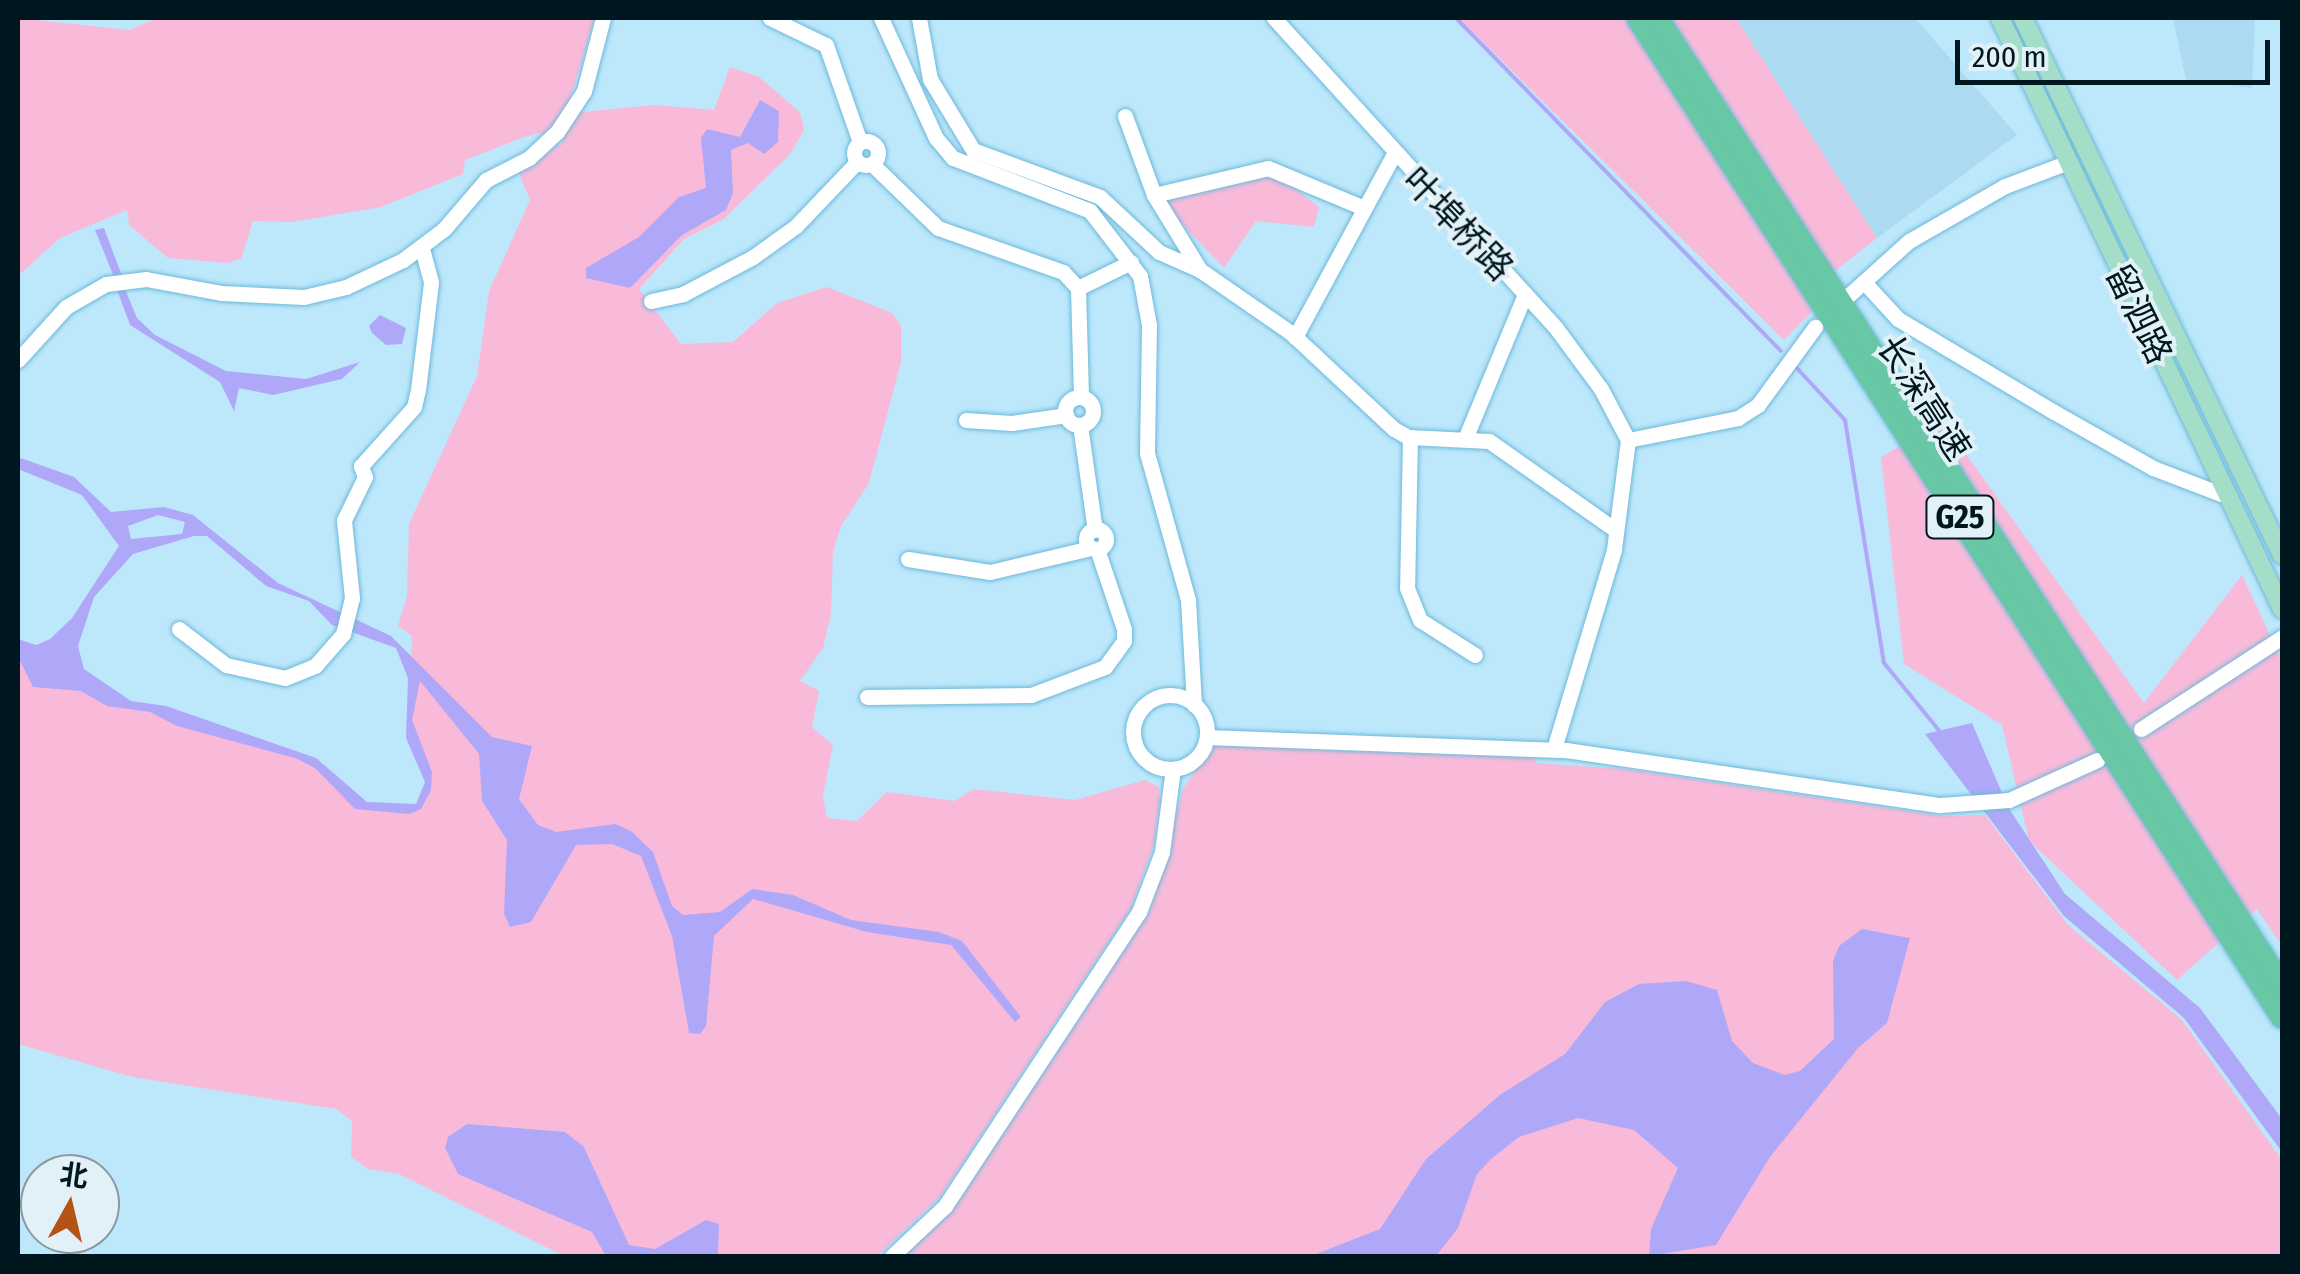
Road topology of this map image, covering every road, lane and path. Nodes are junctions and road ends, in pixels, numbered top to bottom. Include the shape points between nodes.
1 (604, 18) edge
2 (770, 18) edge
3 (881, 18) edge
4 (919, 18) edge
5 (1274, 18) edge
6 (1638, 18) edge
7 (1657, 18) edge
8 (2000, 18) edge
9 (2023, 18) edge
10 (1125, 116) dead end
11 (1393, 156) junction
12 (865, 163) junction
13 (2066, 163) junction
14 (1154, 195) junction
15 (1364, 208) junction
16 (422, 249) junction
17 (1130, 262) junction
18 (1200, 270) junction
19 (1864, 282) junction
20 (1078, 288) junction
21 (1525, 294) junction
22 (1849, 295) dead end
23 (651, 301) dead end
24 (1815, 327) dead end
25 (1296, 337) junction
26 (18, 360) edge
27 (966, 420) dead end
28 (1073, 420) junction
29 (1410, 437) junction
30 (1465, 439) junction
31 (1628, 440) junction
32 (2230, 497) junction
33 (1614, 529) junction
34 (1094, 548) junction
35 (2282, 555) edge
36 (908, 559) dead end
37 (2282, 609) edge
38 (179, 629) dead end
39 (2282, 637) edge
40 (1475, 655) dead end
41 (866, 696) dead end
42 (1194, 704) junction
43 (2141, 730) dead end
44 (1207, 737) junction
45 (1554, 749) junction
46 (2097, 760) dead end
47 (1173, 770) junction
48 (2282, 986) edge
49 (2282, 1017) edge
50 (892, 1256) edge

1 - 16 street via 584,91 558,132 529,158 486,180
2 - 12 street via 826,46 860,142 876,146
3 - 17 street via 936,138 954,158 1066,197 1114,234
4 - 18 street via 930,79 973,150 1077,184 1159,252
5 - 11 street, 叶埠桥路
6 - 49 highway, 长深高速 / G25
7 - 48 highway, 长深高速 / G25
8 - 13 main road, 留泗路
9 - 35 main road, 留泗路
10 - 14 street
11 - 15 street
11 - 21 street, 叶埠桥路
12 - 20 street via 938,228 1063,272
12 - 23 street via 752,256 684,294
13 - 19 street via 2005,186 1909,241
13 - 32 main road, 留泗路
14 - 15 street via 1268,168
14 - 18 street
15 - 25 street
16 - 26 street via 346,287 304,297 221,293 146,279 106,284 66,307
16 - 38 street via 431,282 418,390 414,407 361,466 364,477 344,520 349,614 343,634 315,666 285,678 226,665
17 - 20 street
17 - 42 street via 1148,299 1147,454 1188,600
18 - 25 street
19 - 22 street
19 - 32 street via 1898,319 2054,412 2153,468
20 - 28 street via 1080,397 1092,413
21 - 30 street
21 - 31 street, 叶埠桥路 via 1601,389
24 - 31 street via 1758,405 1738,418
25 - 29 street via 1394,430
27 - 28 street
28 - 34 street via 1094,530 1105,536
29 - 30 street
29 - 40 street via 1406,588 1420,620
30 - 33 street via 1504,449
31 - 33 street
32 - 37 main road, 留泗路
33 - 45 street
34 - 36 street via 990,572
34 - 41 street via 1124,629 1118,653 1105,667 1032,695
39 - 43 street
42 - 44 street
42 - 47 street via 1160,696 1134,720 1140,755
44 - 45 street
44 - 47 street via 1196,759
45 - 46 street via 1961,805 2009,800
47 - 50 street via 1162,852 1139,912 946,1206

